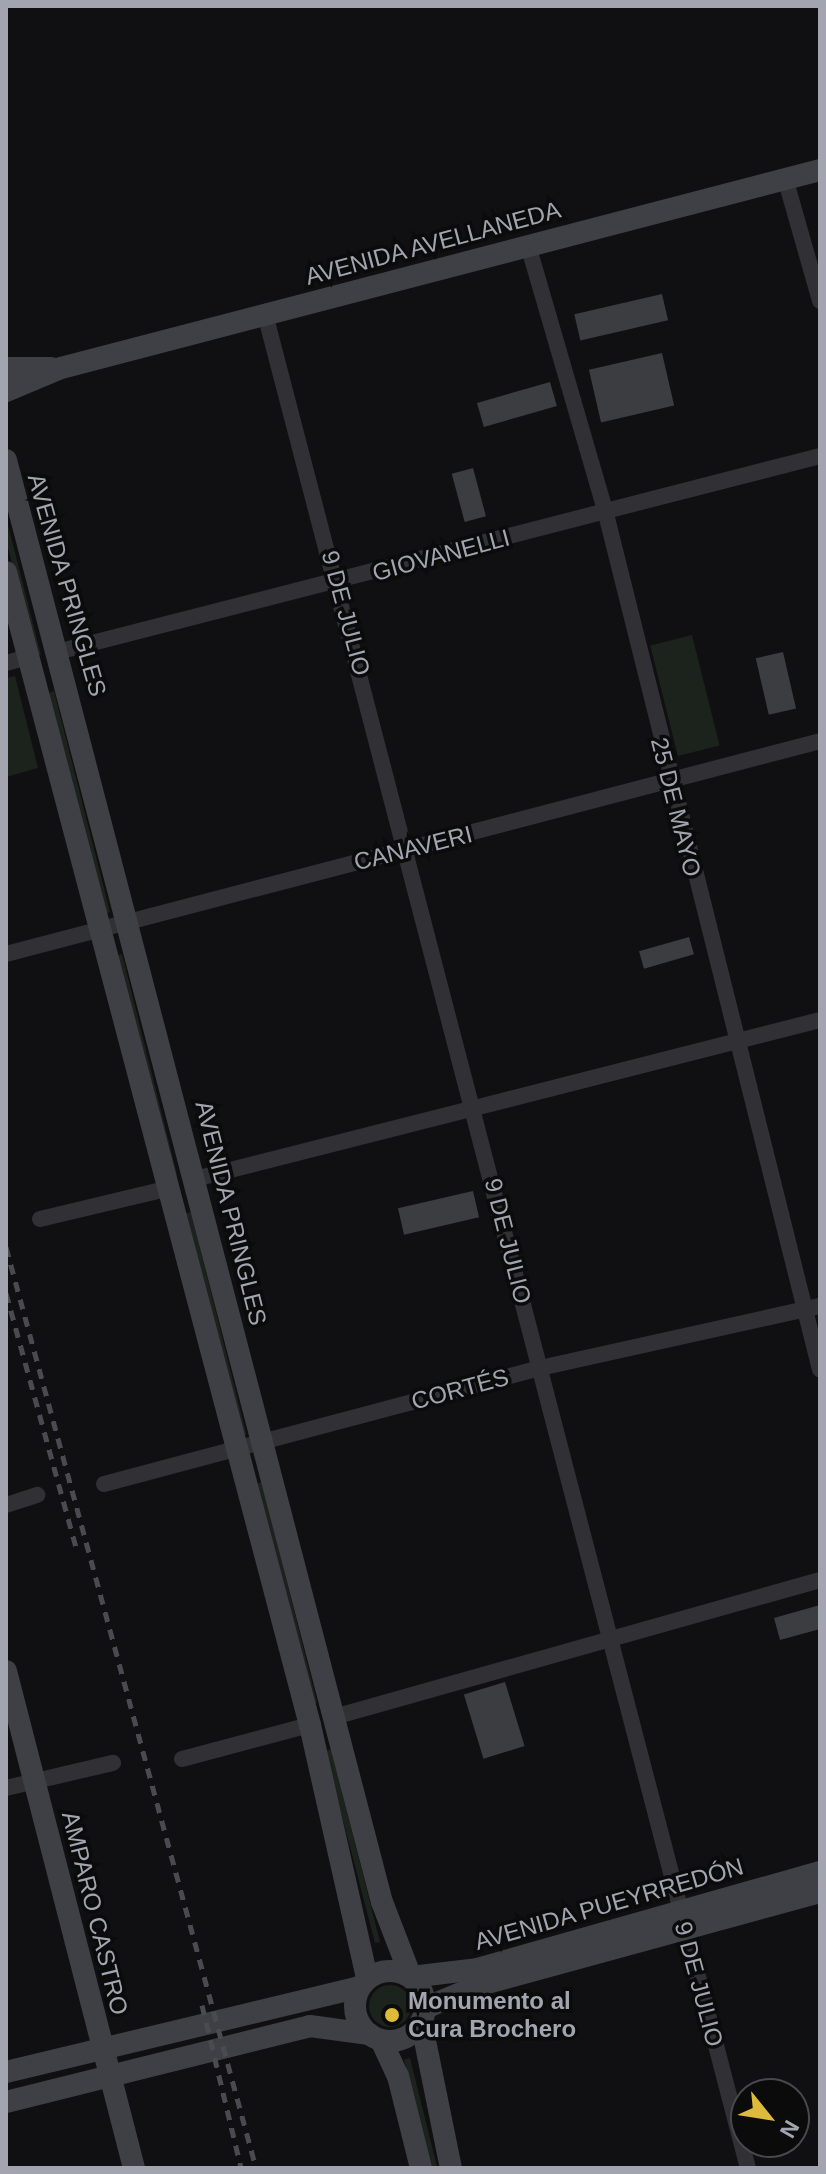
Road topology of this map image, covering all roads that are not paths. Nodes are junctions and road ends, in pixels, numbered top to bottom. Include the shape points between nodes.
1 (820, 170) edge
2 (785, 178) junction
3 (528, 245) junction
4 (820, 301) edge
5 (265, 314) junction
6 (6, 368) edge
7 (61, 368) junction
8 (6, 391) edge
9 (820, 456) edge
10 (6, 460) edge
11 (605, 510) junction
12 (6, 572) edge
13 (338, 584) junction
14 (61, 651) junction
15 (28, 657) junction
16 (6, 663) edge
17 (820, 741) edge
18 (670, 784) junction
19 (408, 848) junction
20 (129, 922) junction
21 (98, 930) junction
22 (6, 954) edge
23 (820, 1020) edge
24 (737, 1043) junction
25 (474, 1106) junction
26 (195, 1179) junction
27 (166, 1189) junction
28 (40, 1219) dead end
29 (812, 1308) edge
30 (540, 1368) junction
31 (820, 1370) edge
32 (262, 1440) junction
33 (236, 1447) junction
34 (104, 1484) dead end
35 (37, 1495) dead end
36 (6, 1505) edge
37 (820, 1580) edge
38 (613, 1641) junction
39 (6, 1671) edge
40 (334, 1717) junction
41 (310, 1725) junction
42 (182, 1759) dead end
43 (113, 1763) dead end
44 (34, 1779) junction
45 (6, 1788) edge
46 (820, 1872) edge
47 (820, 1892) edge
48 (682, 1918) junction
49 (411, 1977) junction
50 (363, 1983) junction
51 (423, 2015) junction
52 (375, 2037) junction
53 (102, 2048) junction
54 (6, 2072) edge
55 (110, 2076) junction
56 (6, 2102) edge
57 (134, 2168) edge
58 (421, 2168) edge
59 (451, 2168) edge
60 (748, 2168) edge

1 - 2 main road, AVENIDA AVELLANEDA
2 - 3 main road, AVENIDA AVELLANEDA
2 - 4 street
3 - 5 main road, AVENIDA AVELLANEDA
3 - 11 street, 25 DE MAYO
5 - 7 main road, AVENIDA AVELLANEDA
5 - 13 street, 9 DE JULIO
6 - 7 main road, AVENIDA AVELLANEDA
7 - 8 main road, AVENIDA AVELLANEDA
9 - 11 street, GIOVANELLI
10 - 14 main road, AVENIDA PRINGLES
11 - 13 street, GIOVANELLI
11 - 18 street, 25 DE MAYO
12 - 15 main road
13 - 14 street, GIOVANELLI
13 - 19 street, 9 DE JULIO
14 - 20 main road, AVENIDA PRINGLES
15 - 16 street
15 - 21 main road
17 - 18 street, CANAVERI
18 - 19 street, CANAVERI
18 - 24 street, 25 DE MAYO
19 - 20 street, CANAVERI
19 - 25 street, 9 DE JULIO
20 - 21 street, CANAVERI
20 - 26 main road, AVENIDA PRINGLES
21 - 22 street, CANAVERI
21 - 27 main road
23 - 24 street
24 - 25 street
24 - 29 street, 25 DE MAYO
25 - 26 street
25 - 30 street, 9 DE JULIO
26 - 32 main road, AVENIDA PRINGLES
27 - 28 street
27 - 33 main road
29 - 30 street, CORTÉS
29 - 31 street, 25 DE MAYO
30 - 32 street, CORTÉS
30 - 38 street, 9 DE JULIO
32 - 33 street, CORTÉS
32 - 40 main road, AVENIDA PRINGLES
33 - 34 street, CORTÉS
33 - 41 main road
35 - 36 street
37 - 38 street
38 - 40 street
38 - 48 street, 9 DE JULIO
39 - 44 main road, AMPARO CASTRO
40 - 49 main road, AVENIDA PRINGLES via 382,1902
41 - 42 street
41 - 50 main road
43 - 44 street
44 - 45 street
44 - 53 main road, AMPARO CASTRO
46 - 48 main road, AVENIDA PUEYRREDÓN
47 - 48 main road, AVENIDA PUEYRREDÓN
48 - 49 main road, AVENIDA PUEYRREDÓN via 477,1969
48 - 51 main road, AVENIDA PUEYRREDÓN via 480,1985
48 - 60 street, 9 DE JULIO
49 - 50 main road via 389,1970
49 - 51 main road
50 - 52 main road via 354,2007
50 - 53 main road
51 - 52 main road via 404,2038
51 - 59 main road
52 - 55 main road via 310,2026
52 - 58 main road via 398,2076
53 - 54 main road
53 - 55 main road, AMPARO CASTRO
55 - 56 main road
55 - 57 main road, AMPARO CASTRO

